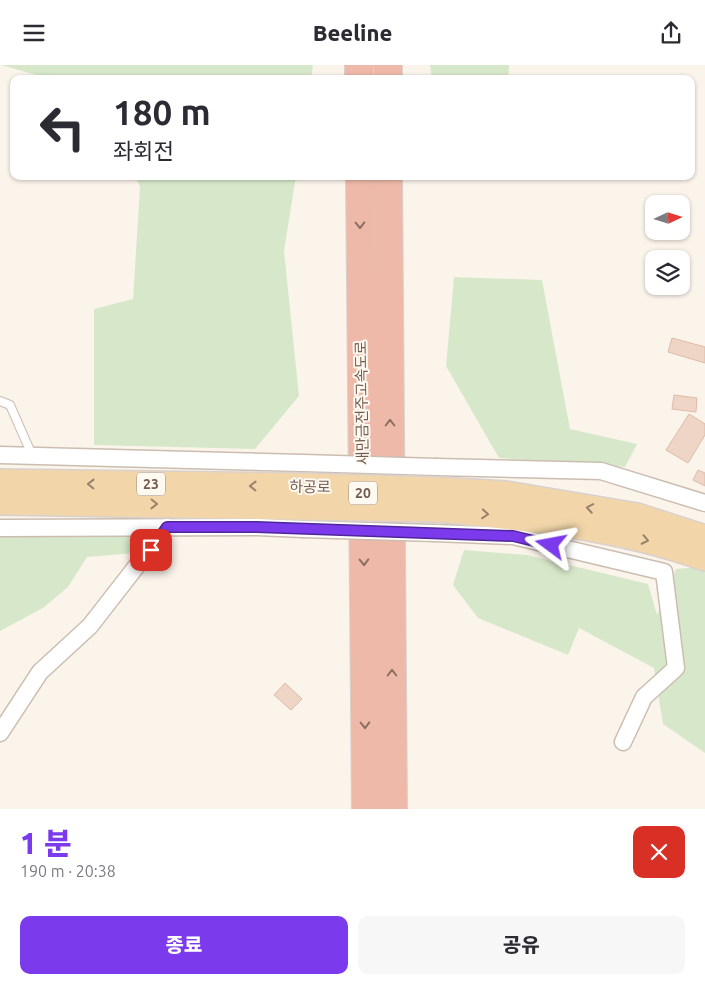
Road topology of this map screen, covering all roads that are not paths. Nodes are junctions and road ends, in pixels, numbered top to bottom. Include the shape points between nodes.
1 (360, 180) edge
2 (388, 180) edge
3 (0, 401) edge
4 (0, 455) edge
5 (32, 455) junction
6 (0, 482) edge
7 (302, 496) junction
8 (436, 500) junction
9 (0, 502) edge
10 (705, 503) edge
11 (167, 527) junction
12 (0, 528) edge
13 (705, 538) edge
14 (705, 558) edge
15 (0, 733) edge
16 (623, 742) dead end
17 (366, 809) edge
18 (393, 809) edge

1 -> 17 highway, 새만금전주고속도로 / 20
18 -> 2 highway, 새만금전주고속도로 / 20
3 - 5 lane via 10,405
4 - 5 street
5 - 7 street
7 -> 6 main road, 하공로 / 23
7 - 8 main road, 하공로 / 23, bridge
7 - 8 street, bridge
9 -> 7 main road, 하공로 / 23
7 - 11 street
8 - 10 street via 601,471
13 -> 8 main road, 하공로 / 23 via 636,516 506,494
8 -> 14 main road, 하공로 / 23 via 668,545
8 - 16 street via 513,536 664,573 676,668 644,697
11 - 12 street
11 - 15 street via 90,626 40,672

